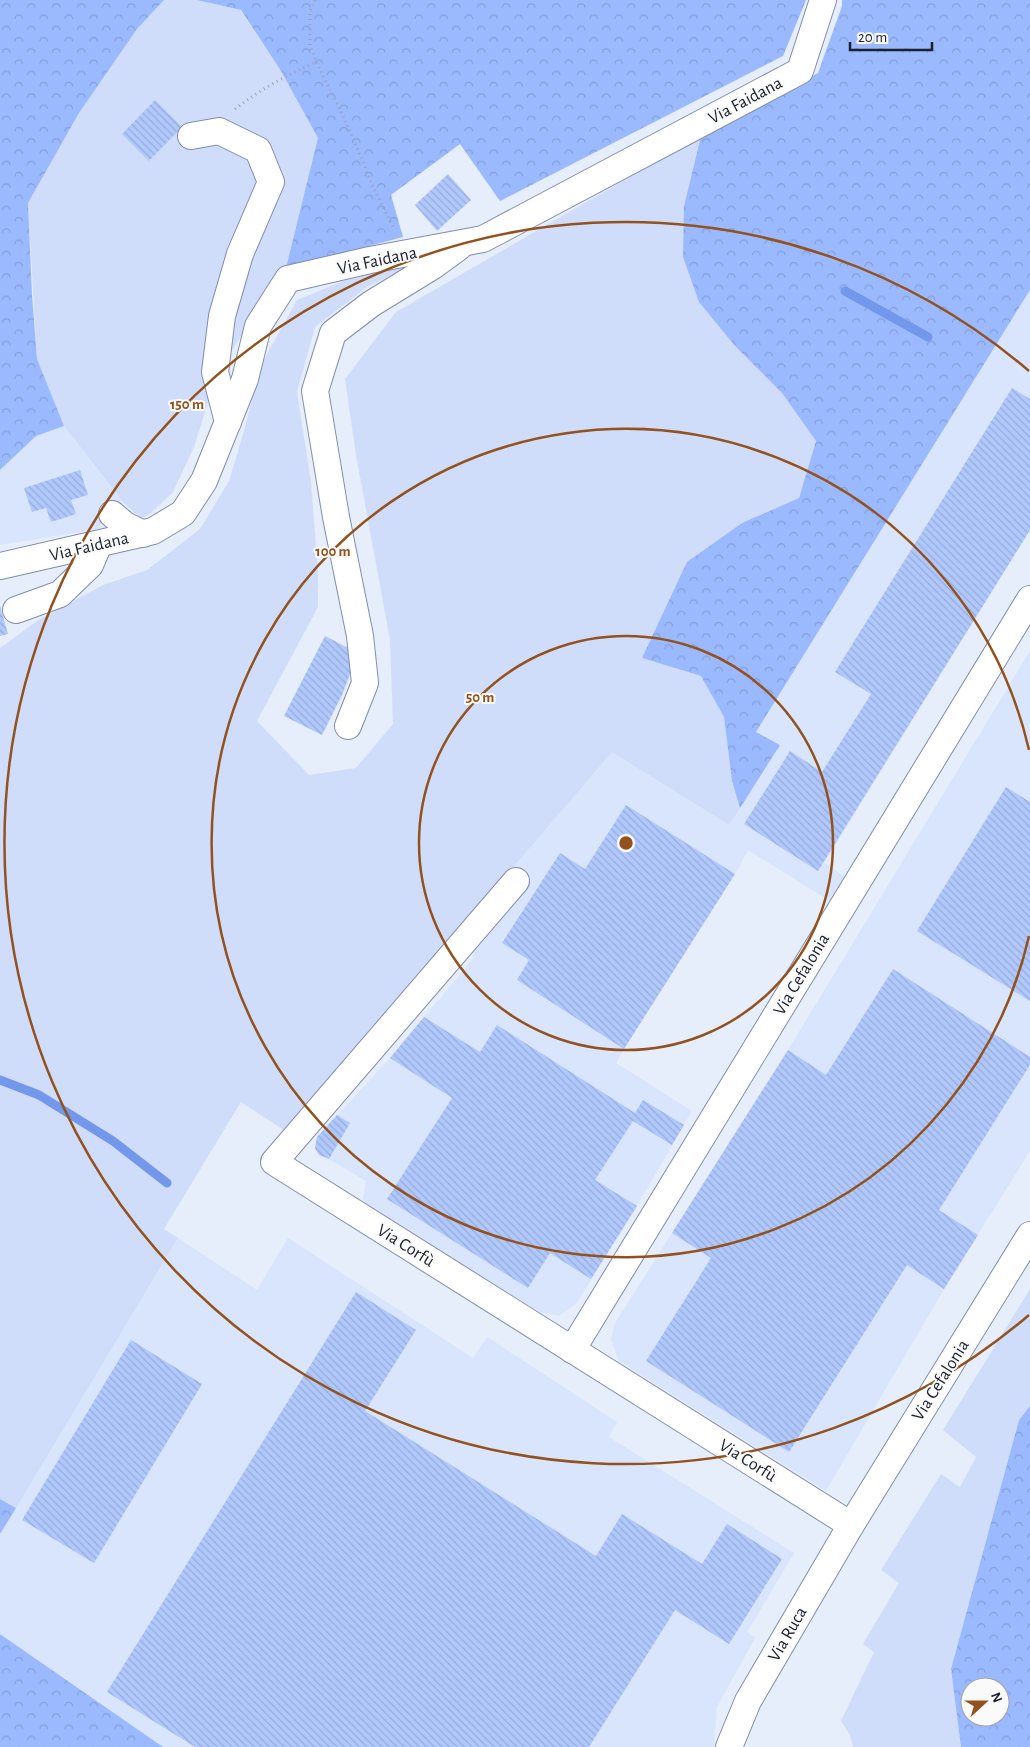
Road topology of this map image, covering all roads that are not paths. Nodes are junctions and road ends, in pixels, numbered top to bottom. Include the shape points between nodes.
1 (823, 0) edge
2 (201, 134) road end
3 (466, 242) junction
4 (228, 422) junction
5 (112, 514) dead end
6 (143, 534) junction
7 (99, 544) junction
8 (0, 566) edge
9 (1030, 599) edge
10 (16, 610) dead end
11 (348, 726) dead end
12 (516, 881) dead end
13 (1030, 1235) edge
14 (572, 1350) junction
15 (851, 1525) junction
16 (729, 1747) edge

1 - 3 street, Via Faidana via 800,71 483,239
2 - 4 street via 219,131 258,150 271,182 240,254 222,316 215,372
3 - 4 street, Via Faidana via 288,279 258,326 245,379
3 - 11 street via 333,333 315,391 360,636 365,683
4 - 6 street, Via Faidana via 204,481 183,513
5 - 6 street
6 - 7 street, Via Faidana
7 - 8 street, Via Faidana
7 - 10 street via 90,566 60,594
9 - 14 street, Via Cefalonia
12 - 14 street, Via Corfù via 274,1162
13 - 15 street, Via Cefalonia
14 - 15 street, Via Corfù
15 - 16 street, Via Ruca via 748,1701

